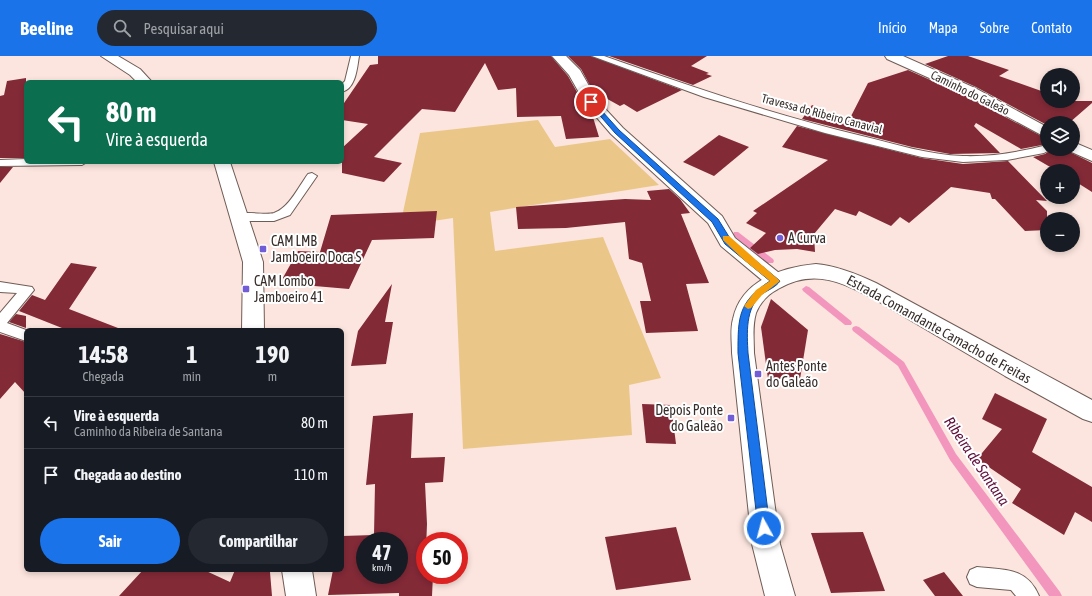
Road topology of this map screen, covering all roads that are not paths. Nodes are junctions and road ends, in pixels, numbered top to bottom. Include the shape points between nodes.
1 (108, 56) edge
2 (355, 56) edge
3 (559, 56) edge
4 (596, 56) edge
5 (892, 56) edge
6 (143, 80) edge
7 (344, 87) edge
8 (1040, 129) edge
9 (1080, 150) edge
10 (1040, 151) edge
11 (1092, 156) edge
12 (0, 163) edge
13 (24, 163) edge
14 (223, 164) edge
15 (312, 176) dead end
16 (238, 217) junction
17 (776, 281) junction
18 (0, 288) edge
19 (0, 322) edge
20 (0, 326) edge
21 (253, 328) edge
22 (24, 335) edge
23 (1092, 412) edge
24 (977, 578) dead end
25 (780, 596) edge
26 (1030, 596) edge

1 - 6 street via 135,72
2 - 7 lane via 349,82
3 - 17 street via 574,73 591,102 617,131 715,220 728,242
4 - 10 lane, Travessa do Ribeiro Canavial via 707,95 829,131 922,154 963,159 1007,157
5 - 8 street, Caminho do Galeão via 970,91
9 - 11 street
12 - 13 lane
14 - 16 street
15 - 16 lane via 286,212 274,217
16 - 21 street via 253,262
17 - 23 street, Estrada Comandante Camacho de Freitas via 800,273 826,272 840,276 870,289
17 - 25 street, Estrada Comandante Camacho de Freitas via 750,301 742,324 743,353 766,544
18 - 19 lane via 27,290
20 - 22 lane
24 - 26 lane via 1016,582

